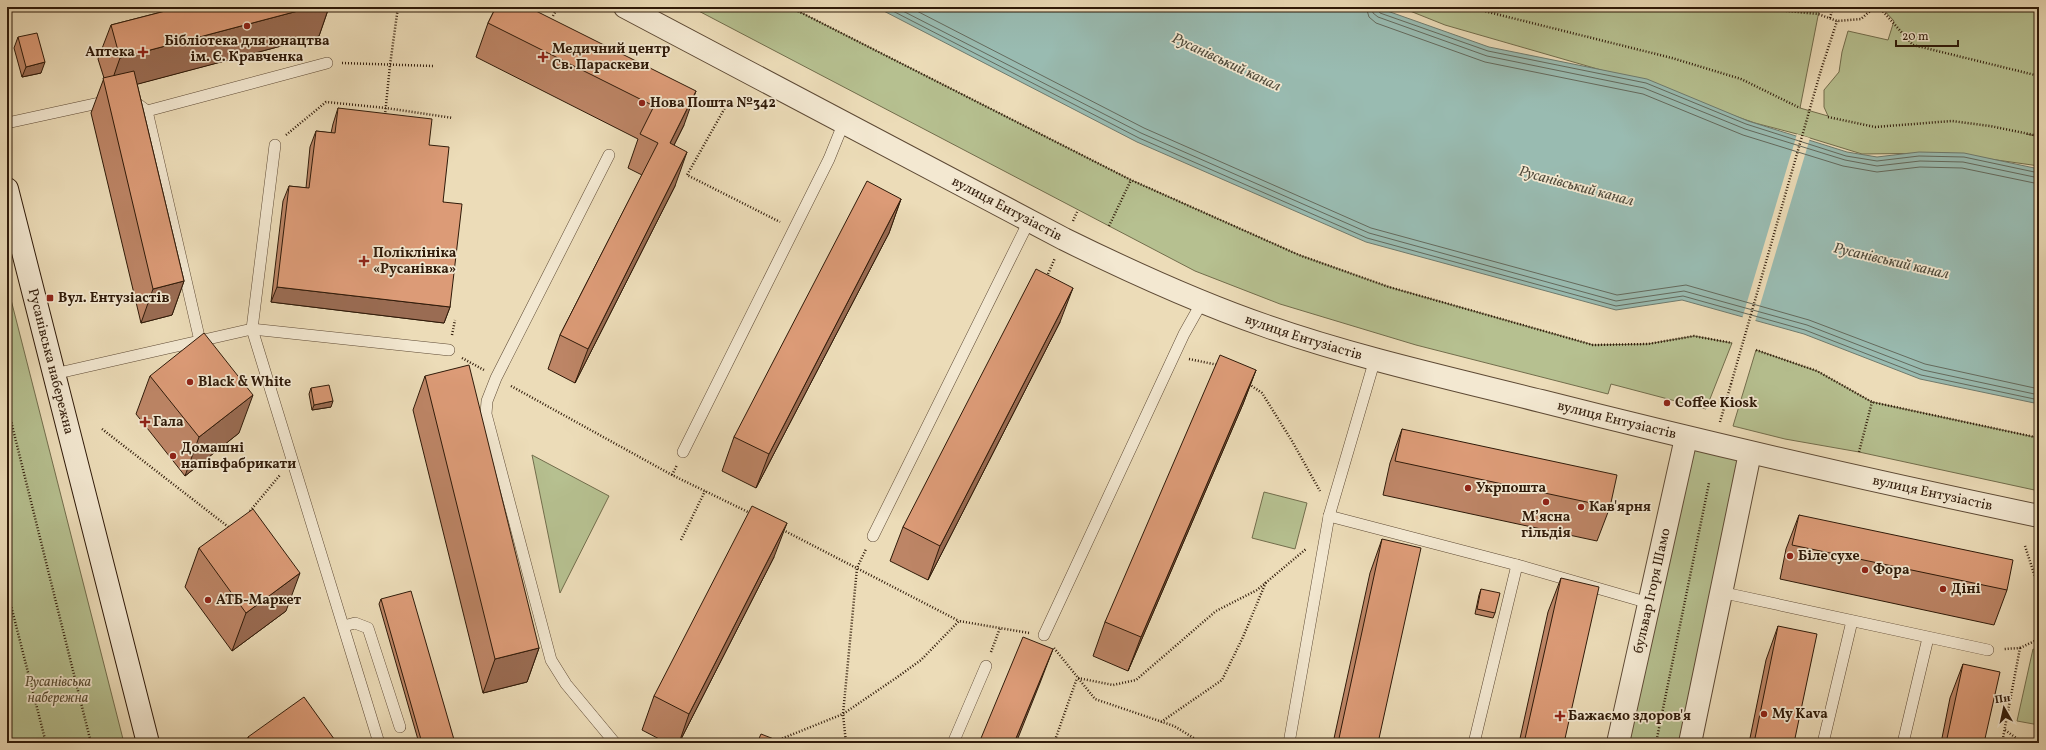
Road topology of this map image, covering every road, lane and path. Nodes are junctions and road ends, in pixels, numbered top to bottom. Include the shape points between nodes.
1 (398, 7) edge
2 (558, 7) edge
3 (625, 7) edge
4 (790, 7) edge
5 (1468, 7) edge
6 (1747, 7) edge
7 (1832, 7) edge
8 (1870, 7) edge
9 (1879, 7) edge
10 (553, 16) dead end
11 (1830, 18) junction
12 (1837, 21) junction
13 (327, 63) joint
14 (390, 65) junction
15 (433, 66) dead end
16 (2039, 76) edge
17 (726, 106) dead end
18 (386, 108) junction
19 (1800, 108) dead end
20 (147, 111) junction
21 (1828, 117) dead end
22 (453, 118) dead end
23 (384, 122) edge
24 (844, 122) junction
25 (7, 123) edge
26 (2039, 136) edge
27 (275, 144) joint
28 (609, 155) dead end
29 (1131, 180) junction
30 (7, 189) edge
31 (1029, 221) junction
32 (1109, 226) dead end
33 (794, 230) junction
34 (1202, 302) junction
35 (252, 329) junction
36 (200, 341) junction
37 (1732, 343) dead end
38 (449, 350) dead end
39 (1756, 350) dead end
40 (1174, 356) junction
41 (1375, 359) junction
42 (1223, 366) edge
43 (54, 374) junction
44 (496, 378) junction
45 (1242, 380) edge
46 (1872, 402) junction
47 (7, 405) edge
48 (1720, 422) dead end
49 (102, 429) dead end
50 (1686, 438) junction
51 (2039, 438) edge
52 (682, 452) dead end
53 (1859, 452) dead end
54 (1750, 453) junction
55 (292, 460) junction
56 (1709, 483) dead end
57 (704, 491) junction
58 (249, 513) edge
59 (753, 515) edge
60 (1328, 516) junction
61 (2039, 516) edge
62 (781, 529) edge
63 (234, 531) edge
64 (873, 536) joint
65 (681, 540) dead end
66 (1311, 543) dead end
67 (2025, 546) dead end
68 (1517, 565) junction
69 (857, 568) junction
70 (1267, 581) junction
71 (7, 590) edge
72 (2039, 590) edge
73 (1720, 592) junction
74 (1649, 602) junction
75 (959, 621) junction
76 (1852, 621) junction
77 (344, 626) junction
78 (1000, 628) junction
79 (1044, 635) junction
80 (1928, 638) junction
81 (2039, 639) edge
82 (2020, 648) junction
83 (1988, 650) joint
84 (986, 666) joint
85 (1078, 678) junction
86 (843, 714) junction
87 (1161, 722) junction
88 (400, 727) dead end
89 (2005, 730) junction
90 (46, 743) edge
91 (91, 743) edge
92 (148, 743) edge
93 (379, 743) edge
94 (615, 743) edge
95 (771, 743) edge
96 (846, 743) edge
97 (953, 743) edge
98 (1054, 743) edge
99 (1202, 743) edge
100 (1289, 743) edge
101 (1474, 743) edge
102 (1618, 743) edge
103 (1656, 743) edge
104 (1690, 743) edge
105 (1823, 743) edge
106 (1903, 743) edge
107 (2002, 743) edge
108 (2023, 743) edge

1 - 14 path
2 - 10 path
3 - 24 street, вулиця Ентузіастів
4 - 29 path
5 - 19 path via 1693,64 1741,79
6 - 11 path via 1818,14
7 - 11 path
8 - 12 path via 1869,12 1861,19
9 - 16 path via 1914,45
11 - 12 path
12 - 48 path, bridge
13 - 14 path
13 - 20 lane
14 - 15 path
14 - 18 path
17 - 33 path via 687,175
18 - 22 path
18 - 23 path
18 - 27 path via 326,102
20 - 25 lane via 131,99 122,98
20 - 36 lane
21 - 26 path via 1875,127 1952,121
24 - 31 street, вулиця Ентузіастів
24 - 33 lane
27 - 35 lane
28 - 44 lane
29 - 32 path
29 - 37 path via 1299,255 1389,287 1593,345 1648,344 1694,336
30 - 43 street, Русанівська набережна
31 - 34 street, вулиця Ентузіастів via 1114,264
31 - 64 lane
33 - 52 lane
34 - 40 lane
34 - 41 street, вулиця Ентузіастів via 1266,326
35 - 36 lane
35 - 38 lane
35 - 55 lane
36 - 43 lane
39 - 46 path via 1817,371
40 - 42 path
40 - 79 lane
41 - 50 street, вулиця Ентузіастів
41 - 60 lane
43 - 92 street, Русанівська набережна
44 - 57 path
44 - 94 lane via 487,401 488,429 546,648 558,674
45 - 60 path via 1262,393 1320,493
46 - 51 path
46 - 53 path
47 - 91 path
49 - 63 path
50 - 54 street, вулиця Ентузіастів
50 - 74 street, бульвар Ігоря Шамо
54 - 61 street, вулиця Ентузіастів
54 - 73 street
55 - 58 path
55 - 77 lane
56 - 103 path
57 - 59 path
57 - 65 path
60 - 68 lane
60 - 100 lane
62 - 69 path
64 - 69 path
66 - 70 path
67 - 72 path
68 - 74 lane
68 - 101 lane
69 - 75 path
69 - 86 path
70 - 85 path via 1257,590 1216,611 1136,680 1113,685
70 - 87 path via 1222,680
71 - 90 path
73 - 76 lane
73 - 104 street
74 - 102 street, бульвар Ігоря Шамо
75 - 78 path
75 - 86 path via 921,660
76 - 80 lane
76 - 105 lane
77 - 88 lane via 355,624 368,628
77 - 93 lane
78 - 79 path
78 - 84 path
79 - 85 path
80 - 83 lane
80 - 106 lane
81 - 82 path
82 - 83 path
82 - 89 path
84 - 97 lane
85 - 87 path via 1095,699
85 - 98 path
86 - 95 path
86 - 96 path
87 - 99 path via 1174,726
89 - 107 path
89 - 108 path

